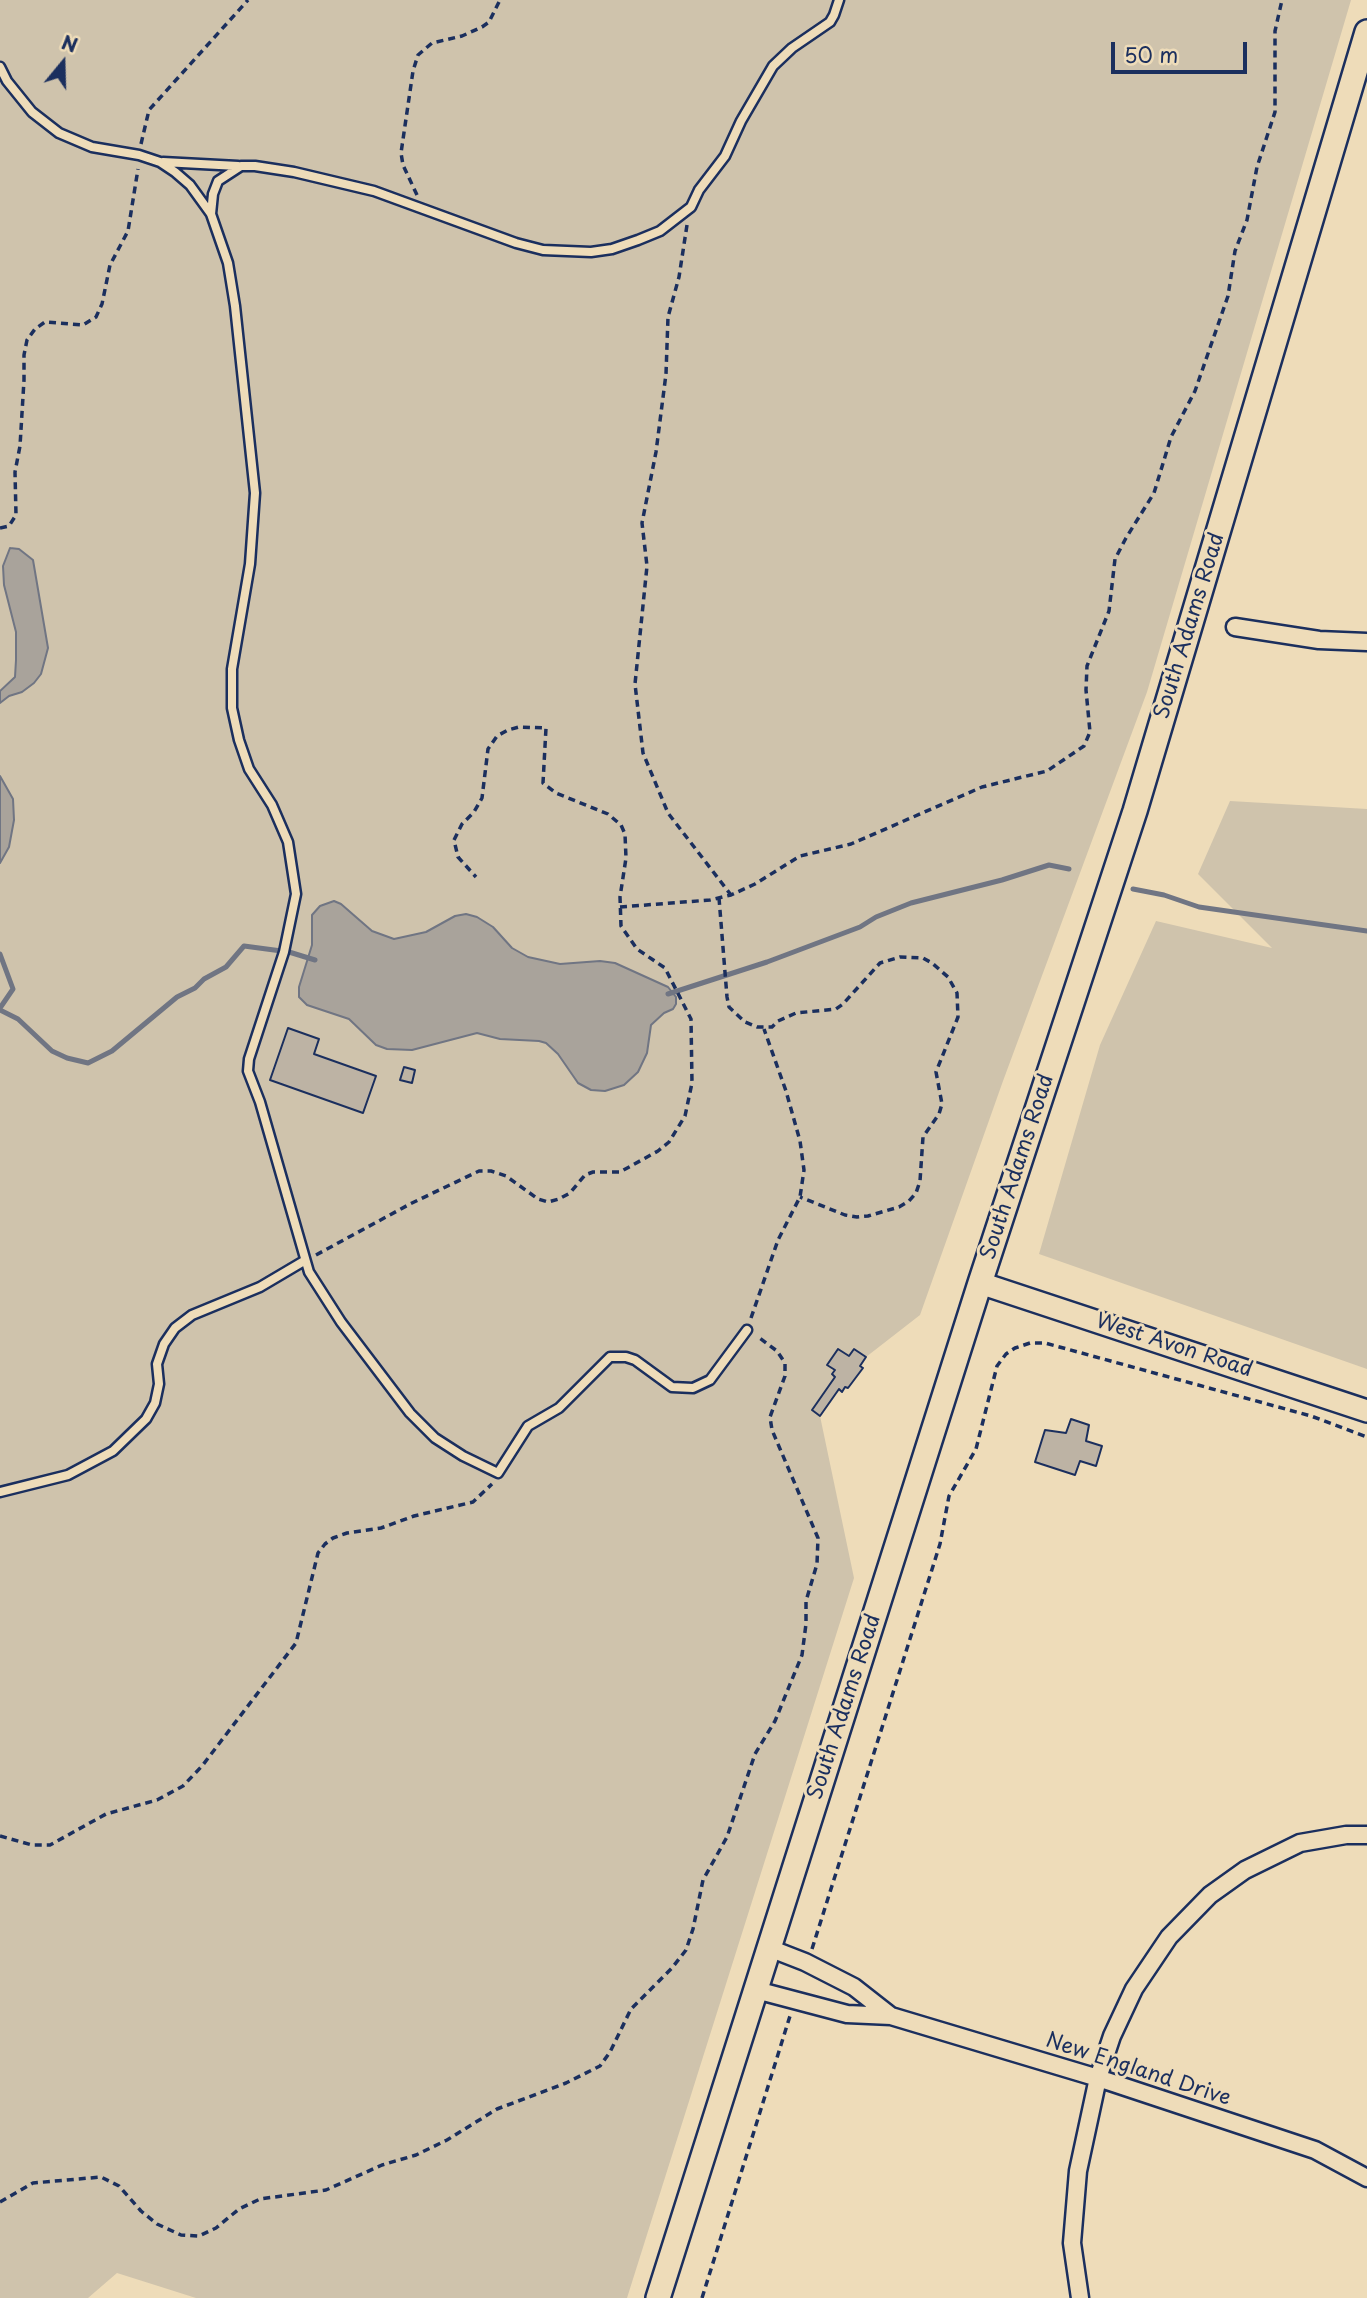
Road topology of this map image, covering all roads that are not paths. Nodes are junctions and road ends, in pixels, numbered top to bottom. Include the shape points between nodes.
1 (839, 0) edge
2 (1367, 32) edge
3 (0, 67) edge
4 (160, 162) junction
5 (241, 166) junction
6 (211, 214) junction
7 (1235, 627) dead end
8 (1367, 642) edge
9 (304, 1261) junction
10 (980, 1283) junction
11 (747, 1330) road end
12 (1367, 1411) edge
13 (0, 1492) edge
14 (1367, 1835) edge
15 (769, 1948) junction
16 (755, 1990) junction
17 (891, 2016) junction
18 (1098, 2078) junction
19 (1367, 2178) edge
20 (658, 2298) edge
21 (1080, 2298) edge

1 - 5 lane via 830,22 773,66 725,156 691,207 660,230 612,249 566,253 516,243 374,191 295,172
2 - 10 main road, South Adams Road via 1135,811
3 - 4 lane via 32,112 59,133 92,147
4 - 5 lane
4 - 6 lane via 190,185
5 - 6 lane via 218,181
6 - 9 lane via 228,263 235,306 255,493 250,564 232,669 232,708 250,769 288,842 296,894 284,952 248,1071
7 - 8 street
9 - 11 lane via 341,1322 410,1413 435,1438 498,1473 528,1426 565,1403 610,1357 635,1360 672,1387 694,1388 710,1380
9 - 13 lane via 260,1287 192,1315 175,1328 157,1364 155,1403 146,1419 113,1451 68,1475
10 - 12 street, West Avon Road
10 - 15 main road, South Adams Road
14 - 18 street via 1300,1843 1245,1870 1210,1895 1169,1937 1134,1989
15 - 16 main road, South Adams Road
15 - 17 street, New England Drive via 854,1987
16 - 17 street, New England Drive via 847,2014
16 - 20 main road, South Adams Road
17 - 18 street, New England Drive
18 - 19 street, New England Drive via 1315,2150
18 - 21 street via 1078,2171 1072,2243

